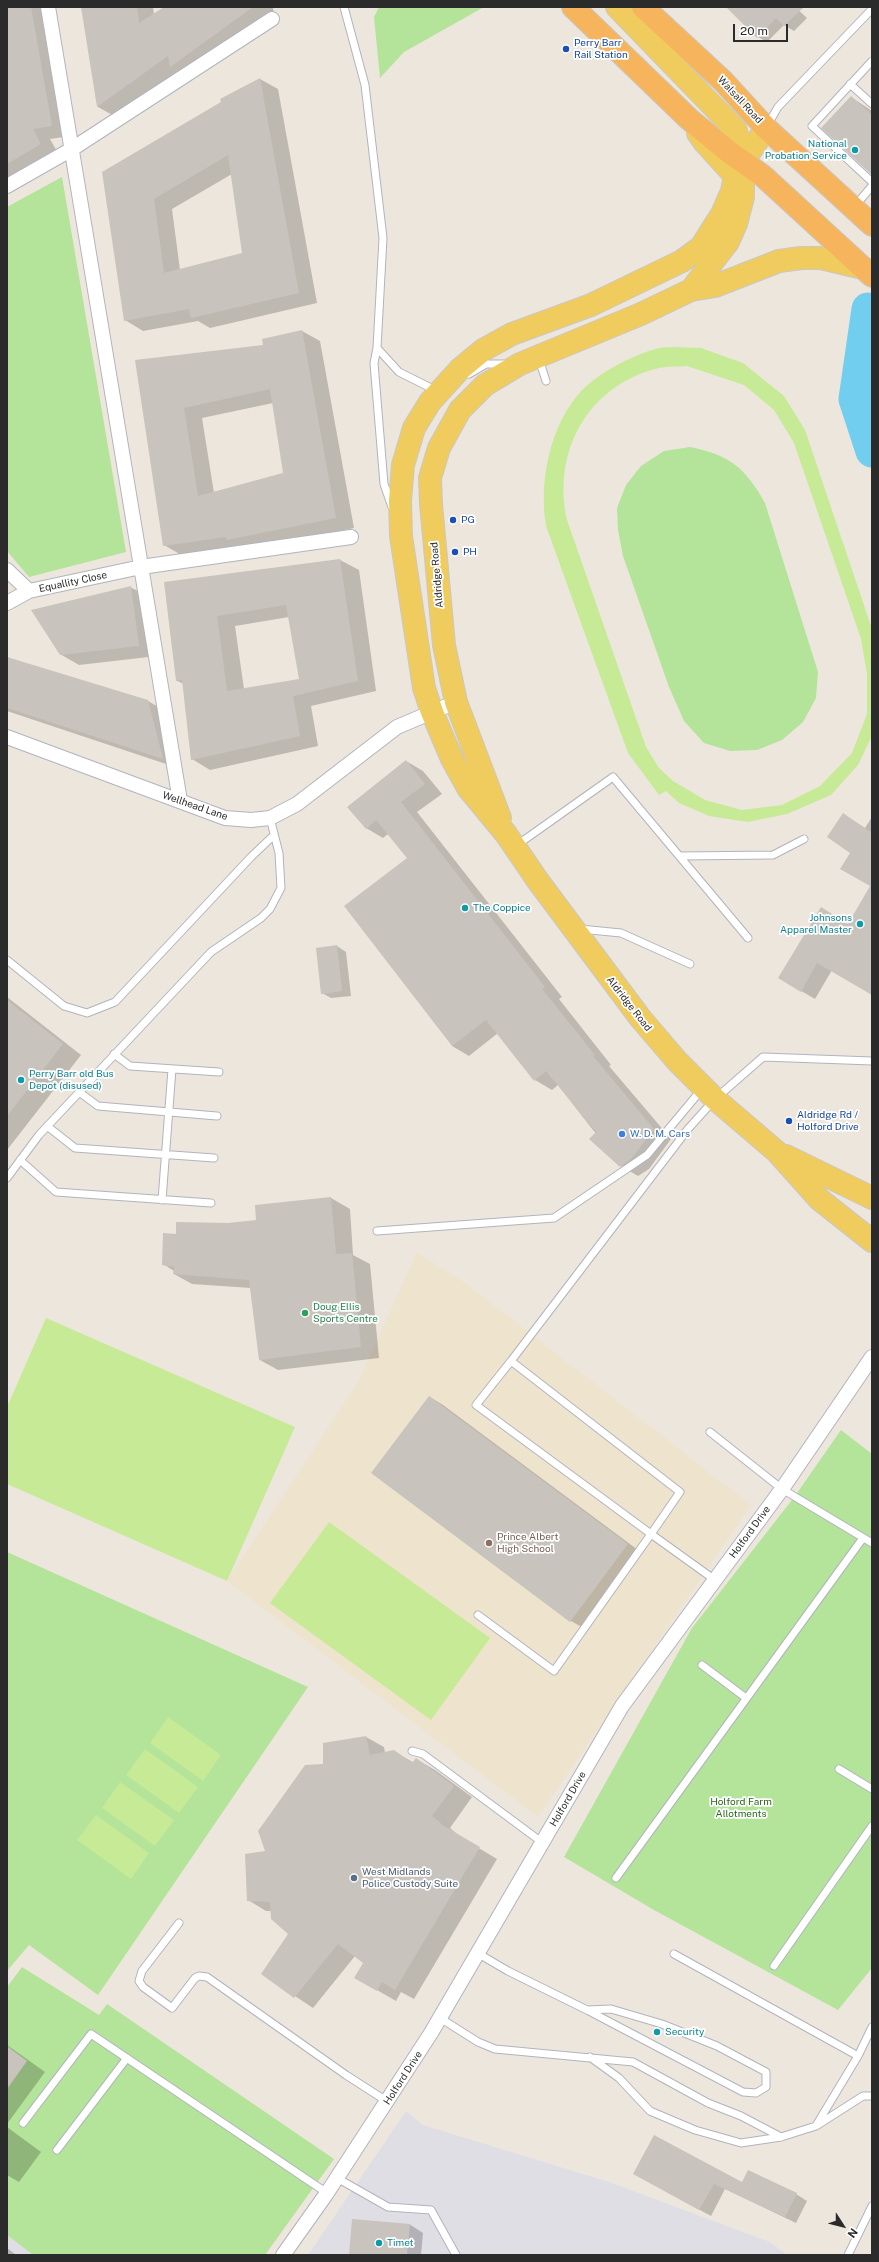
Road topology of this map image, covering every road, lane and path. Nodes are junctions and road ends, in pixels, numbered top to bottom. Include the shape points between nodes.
1 (48, 7) edge
2 (344, 7) edge
3 (573, 7) edge
4 (617, 7) edge
5 (643, 7) edge
6 (872, 9) edge
7 (272, 19) dead end
8 (872, 61) edge
9 (850, 84) junction
10 (872, 104) edge
11 (766, 128) junction
12 (72, 149) junction
13 (739, 169) junction
14 (872, 182) edge
15 (7, 186) edge
16 (872, 186) edge
17 (853, 207) junction
18 (872, 225) edge
19 (868, 272) edge
20 (691, 290) junction
21 (377, 348) junction
22 (529, 360) junction
23 (546, 381) dead end
24 (438, 391) junction
25 (401, 536) junction
26 (352, 537) dead end
27 (141, 567) junction
28 (7, 570) edge
29 (29, 591) junction
30 (7, 603) edge
31 (456, 702) junction
32 (432, 712) junction
33 (7, 736) edge
34 (180, 801) junction
35 (270, 818) junction
36 (274, 835) junction
37 (804, 839) dead end
38 (511, 840) junction
39 (680, 856) junction
40 (572, 928) junction
41 (748, 938) dead end
42 (7, 960) edge
43 (690, 964) dead end
44 (114, 1054) junction
45 (872, 1061) edge
46 (172, 1069) junction
47 (219, 1072) dead end
48 (79, 1092) junction
49 (709, 1093) junction
50 (169, 1111) junction
51 (217, 1116) dead end
52 (47, 1126) junction
53 (777, 1152) junction
54 (166, 1156) junction
55 (214, 1158) dead end
56 (20, 1160) junction
57 (7, 1178) edge
58 (872, 1198) edge
59 (162, 1200) junction
60 (211, 1203) dead end
61 (418, 1227) dead end
62 (872, 1241) edge
63 (872, 1357) edge
64 (511, 1361) junction
65 (710, 1432) dead end
66 (782, 1488) junction
67 (651, 1534) junction
68 (863, 1538) junction
69 (872, 1543) edge
70 (715, 1580) junction
71 (478, 1615) dead end
72 (702, 1665) dead end
73 (746, 1698) junction
74 (412, 1751) dead end
75 (839, 1769) dead end
76 (872, 1789) edge
77 (872, 1826) edge
78 (543, 1843) junction
79 (616, 1878) dead end
80 (179, 1923) dead end
81 (479, 1954) junction
82 (674, 1954) dead end
83 (774, 1966) dead end
84 (587, 2010) junction
85 (440, 2018) junction
86 (872, 2027) edge
87 (858, 2056) junction
88 (590, 2057) junction
89 (127, 2058) junction
90 (872, 2096) edge
91 (388, 2102) junction
92 (24, 2123) dead end
93 (816, 2126) junction
94 (781, 2137) junction
95 (57, 2150) dead end
96 (337, 2178) junction
97 (327, 2193) junction
98 (872, 2206) edge
99 (283, 2255) edge
100 (456, 2255) edge
101 (848, 2255) edge

1 - 12 street
2 - 21 lane via 365,85 383,238
3 - 13 highway
4 - 13 main road via 736,130
5 - 11 highway, Walsall Road via 723,81
6 - 11 lane via 778,106
7 - 12 street
8 - 9 lane
9 - 10 lane
9 - 14 lane via 812,126
11 - 13 main road
11 - 17 highway, Walsall Road
12 - 15 street
12 - 27 street
13 - 19 highway via 763,176
13 - 20 main road via 744,197 736,224 728,242
13 - 24 main road, Aldridge Road via 722,214 701,247 682,261 590,305 512,334 483,350
16 - 17 lane
17 - 18 highway, Walsall Road
19 - 20 main road via 821,258 801,258 779,261 715,286
20 - 22 main road, Aldridge Road via 641,314
21 - 24 lane via 399,372
21 - 25 lane via 374,363 384,484
22 - 23 lane
22 - 24 lane via 486,364
22 - 31 main road, Aldridge Road via 485,385 460,410 438,448 430,478 430,504 444,645
24 - 25 main road, Aldridge Road via 414,428 403,465
25 - 32 main road, Aldridge Road via 424,688
26 - 27 street, Equallity Close
27 - 29 street, Equallity Close
27 - 34 street
28 - 29 street
29 - 30 street, Equallity Close
31 - 32 street
31 - 38 main road, Aldridge Road
32 - 35 street, Wellhead Lane via 397,727 297,804
32 - 38 main road, Aldridge Road via 460,775
33 - 34 street, Wellhead Lane
34 - 35 street, Wellhead Lane via 225,818
35 - 36 lane
36 - 42 lane via 115,1002 87,1013 64,1006
36 - 44 lane via 279,853 281,888 270,909 211,952
37 - 39 lane via 773,855
38 - 39 lane via 614,777
38 - 40 main road, Aldridge Road
39 - 41 lane
40 - 43 lane via 621,933
40 - 49 main road, Aldridge Road via 641,1019
44 - 46 lane via 130,1066
44 - 48 lane
45 - 49 lane via 764,1057
46 - 47 lane
46 - 50 lane
48 - 50 lane via 98,1106
48 - 52 lane
49 - 53 main road, Aldridge Road
49 - 61 lane via 647,1155 554,1218 377,1231
49 - 64 lane via 688,1129
50 - 51 lane
50 - 54 lane
52 - 54 lane via 76,1148
52 - 56 lane
53 - 58 main road, Aldridge Road
53 - 62 main road, Aldridge Road via 819,1199
54 - 55 lane
54 - 59 lane
56 - 57 lane
56 - 59 lane via 56,1192
59 - 60 lane
63 - 66 street, Holford Drive
64 - 67 lane via 680,1492
64 - 67 lane via 476,1406
65 - 66 lane
66 - 68 lane
66 - 70 street, Holford Drive
67 - 70 lane
67 - 71 lane via 554,1670
68 - 69 lane
68 - 73 lane
70 - 78 street, Holford Drive via 622,1706
72 - 73 lane
73 - 79 lane
74 - 78 lane via 423,1754
75 - 76 lane
77 - 83 lane
78 - 81 street, Holford Drive
80 - 91 lane via 142,1971 139,1981 143,1987 172,2008 195,1978 208,1977
81 - 84 lane via 508,1972
81 - 85 street, Holford Drive
82 - 87 lane
84 - 84 lane via 611,2009 662,2024 717,2046 766,2072 766,2087 756,2093 744,2092
85 - 88 lane via 478,2042 495,2049
85 - 91 street, Holford Drive
86 - 87 lane
87 - 93 lane
88 - 94 lane via 633,2062 708,2103 741,2116
88 - 94 lane via 619,2078 650,2110 695,2130 741,2143
89 - 92 lane via 90,2034
89 - 95 lane
89 - 97 lane
90 - 93 lane via 863,2096
91 - 96 street, Holford Drive
93 - 94 lane
96 - 97 street, Holford Drive
96 - 100 lane via 388,2207 431,2210
97 - 99 street, Holford Drive
98 - 101 lane

